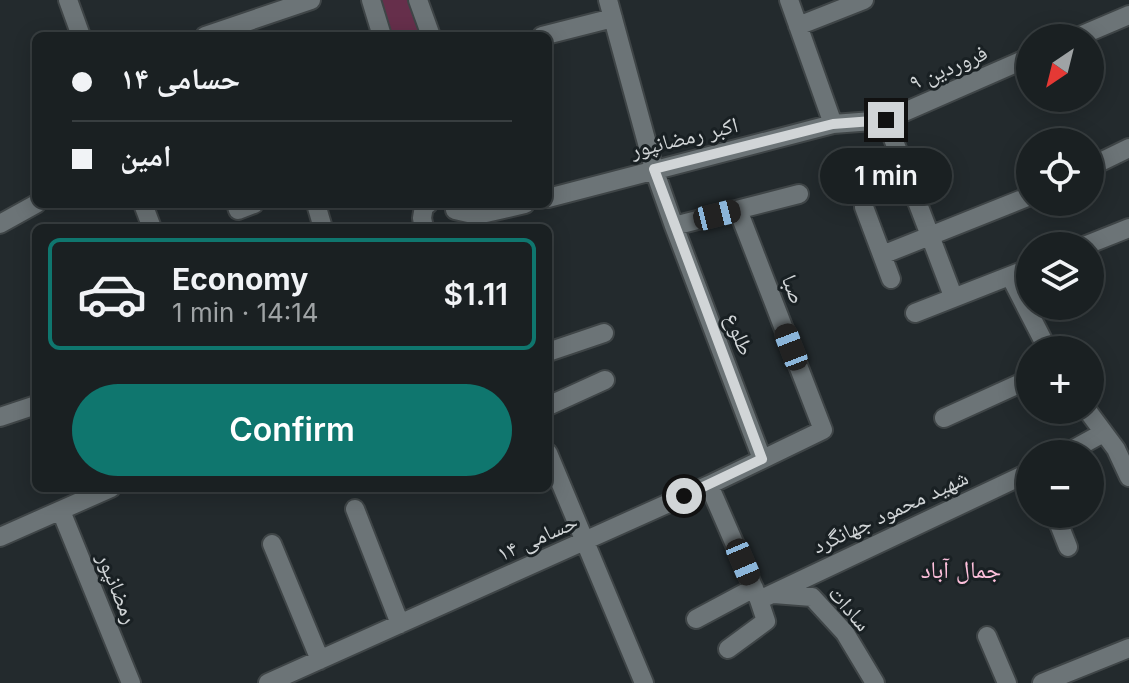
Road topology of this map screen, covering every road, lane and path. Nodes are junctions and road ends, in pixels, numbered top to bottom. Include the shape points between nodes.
1 (68, 0) edge
2 (311, 0) edge
3 (371, 0) edge
4 (418, 0) edge
5 (789, 0) edge
6 (864, 0) edge
7 (611, 9) edge
8 (1129, 15) edge
9 (798, 26) junction
10 (1104, 26) edge
11 (80, 32) edge
12 (217, 32) edge
13 (381, 32) edge
14 (430, 32) edge
15 (552, 32) edge
16 (1016, 63) edge
17 (886, 120) junction
18 (833, 124) junction
19 (1129, 148) edge
20 (1104, 160) edge
21 (654, 169) junction
22 (799, 194) dead end
23 (552, 197) edge
24 (1016, 201) edge
25 (32, 206) edge
26 (864, 207) dead end
27 (510, 208) edge
28 (503, 210) junction
29 (738, 210) junction
30 (455, 214) edge
31 (0, 224) edge
32 (490, 224) edge
33 (674, 226) junction
34 (1129, 228) edge
35 (930, 235) junction
36 (1104, 238) edge
37 (882, 255) junction
38 (1016, 274) edge
39 (1010, 276) junction
40 (891, 279) dead end
41 (953, 296) junction
42 (915, 313) dead end
43 (604, 333) dead end
44 (1041, 336) edge
45 (552, 351) edge
46 (605, 380) dead end
47 (1016, 385) edge
48 (552, 404) edge
49 (32, 406) edge
50 (0, 417) edge
51 (944, 418) dead end
52 (1097, 424) edge
53 (823, 430) joint
54 (1103, 433) junction
55 (1090, 440) edge
56 (762, 459) junction
57 (552, 463) edge
58 (1129, 477) edge
59 (1016, 478) edge
60 (709, 485) junction
61 (102, 492) edge
62 (355, 509) dead end
63 (61, 511) junction
64 (1061, 528) edge
65 (0, 537) edge
66 (584, 542) junction
67 (272, 544) dead end
68 (1068, 547) dead end
69 (761, 594) junction
70 (696, 619) dead end
71 (400, 624) junction
72 (987, 636) dead end
73 (1129, 648) edge
74 (728, 649) dead end
75 (320, 660) junction
76 (131, 683) edge
77 (268, 683) edge
78 (644, 683) edge
79 (875, 683) edge
80 (1007, 683) edge
81 (1042, 683) edge

1 - 11 street
2 - 12 street
3 - 13 street
4 - 14 street
5 - 9 street
6 - 9 street
7 - 15 street
7 - 21 street
8 - 10 street
9 - 18 street
16 - 17 street, فروردین ۹
17 - 18 street, فروردین ۹
17 - 35 street
18 - 21 street, اکبر رمضانپور
19 - 20 street
21 - 23 street, اکبر رمضانپور
21 - 33 street, طلوع
22 - 29 street
24 - 35 street
25 - 31 street
26 - 37 street
27 - 28 street
28 - 30 street
28 - 32 street
29 - 33 street
29 - 53 street, صبا
33 - 56 street, طلوع
34 - 36 street
35 - 37 street
35 - 41 street
37 - 40 street
38 - 39 street
39 - 41 street
39 - 44 street
41 - 42 street
43 - 45 street
46 - 48 street
47 - 51 street
49 - 50 street
52 - 54 street
53 - 56 street, حسامی ۱۴
54 - 55 street
54 - 58 street
56 - 60 street, حسامی ۱۴
57 - 66 street
59 - 69 street, شهید محمود جهانگرد
60 - 66 street, حسامی ۱۴
60 - 69 street
61 - 63 street
62 - 71 street
63 - 65 street
63 - 76 street, رمضانپور
64 - 68 street
66 - 71 street, حسامی ۱۴
66 - 78 street
67 - 75 street
69 - 70 street, شهید محمود جهانگرد
69 - 74 street via 766,621
69 - 79 street, سادات via 812,597 845,633
71 - 75 street, حسامی ۱۴
72 - 80 street
73 - 81 street
75 - 77 street, حسامی ۱۴

